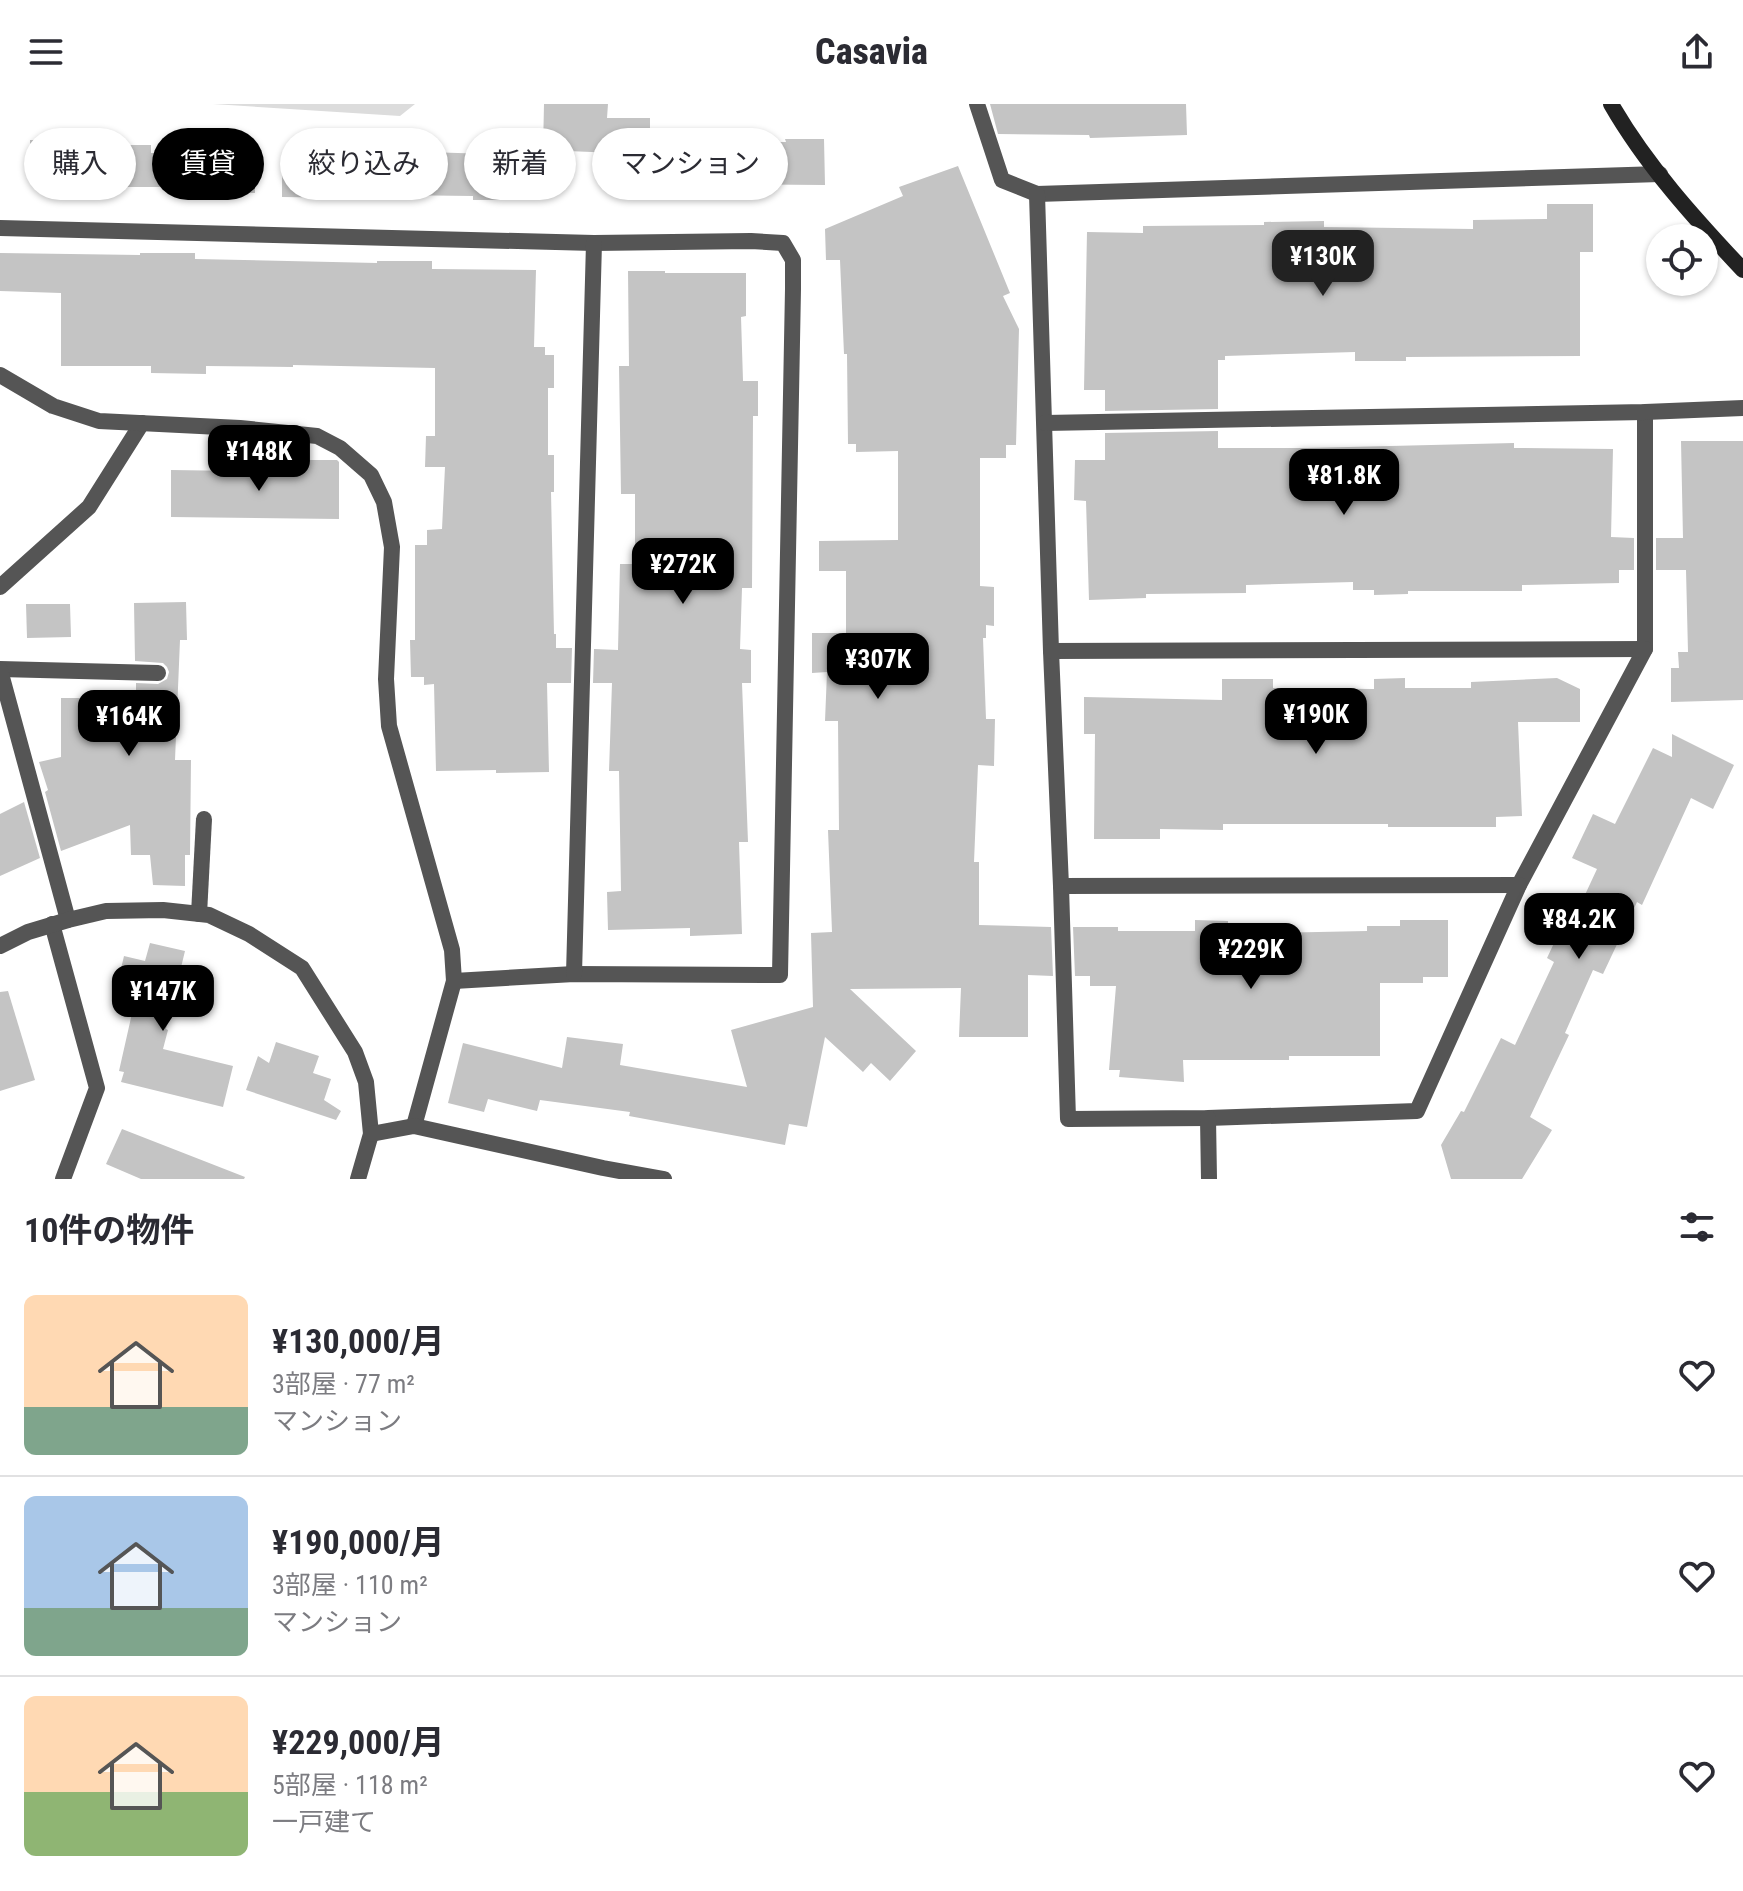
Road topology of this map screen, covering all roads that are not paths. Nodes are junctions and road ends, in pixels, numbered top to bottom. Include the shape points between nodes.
1 (977, 104) edge
2 (1611, 104) edge
3 (1660, 174) junction
4 (1037, 194) junction
5 (0, 228) edge
6 (594, 243) junction
7 (1743, 270) edge
8 (0, 375) edge
9 (1743, 408) edge
10 (1645, 412) junction
11 (142, 423) junction
12 (1045, 423) junction
13 (0, 587) edge
14 (1645, 649) junction
15 (1051, 651) junction
16 (0, 670) edge
17 (158, 673) dead end
18 (204, 819) dead end
19 (1519, 885) junction
20 (1061, 886) junction
21 (199, 914) junction
22 (60, 922) junction
23 (0, 946) edge
24 (574, 974) junction
25 (454, 981) junction
26 (1208, 1118) junction
27 (414, 1126) junction
28 (371, 1134) junction
29 (601, 1173) edge
30 (63, 1179) edge
31 (358, 1179) edge
32 (664, 1179) edge
33 (1209, 1179) edge

1 - 4 street via 1002,180
2 - 3 street
3 - 4 street
3 - 7 street
4 - 12 street
5 - 6 street
6 - 24 street
6 - 24 street via 783,243 793,260 780,975
8 - 11 street via 53,406 99,421
9 - 10 street
10 - 12 street
10 - 14 street
11 - 13 street via 89,507
11 - 25 street via 317,436 371,475 384,502 392,547 389,726 452,950
12 - 15 street
14 - 15 street
14 - 19 street
15 - 20 street
16 - 17 street
16 - 22 street
18 - 21 street
19 - 20 street
19 - 26 street via 1417,1111
20 - 26 street via 1068,1119
21 - 22 street via 106,911
21 - 28 street via 249,934 302,968 355,1052 366,1082
22 - 23 street
22 - 30 street via 97,1088
24 - 25 street
25 - 27 street
26 - 33 street
27 - 28 street
27 - 29 street
28 - 31 street
29 - 32 street

